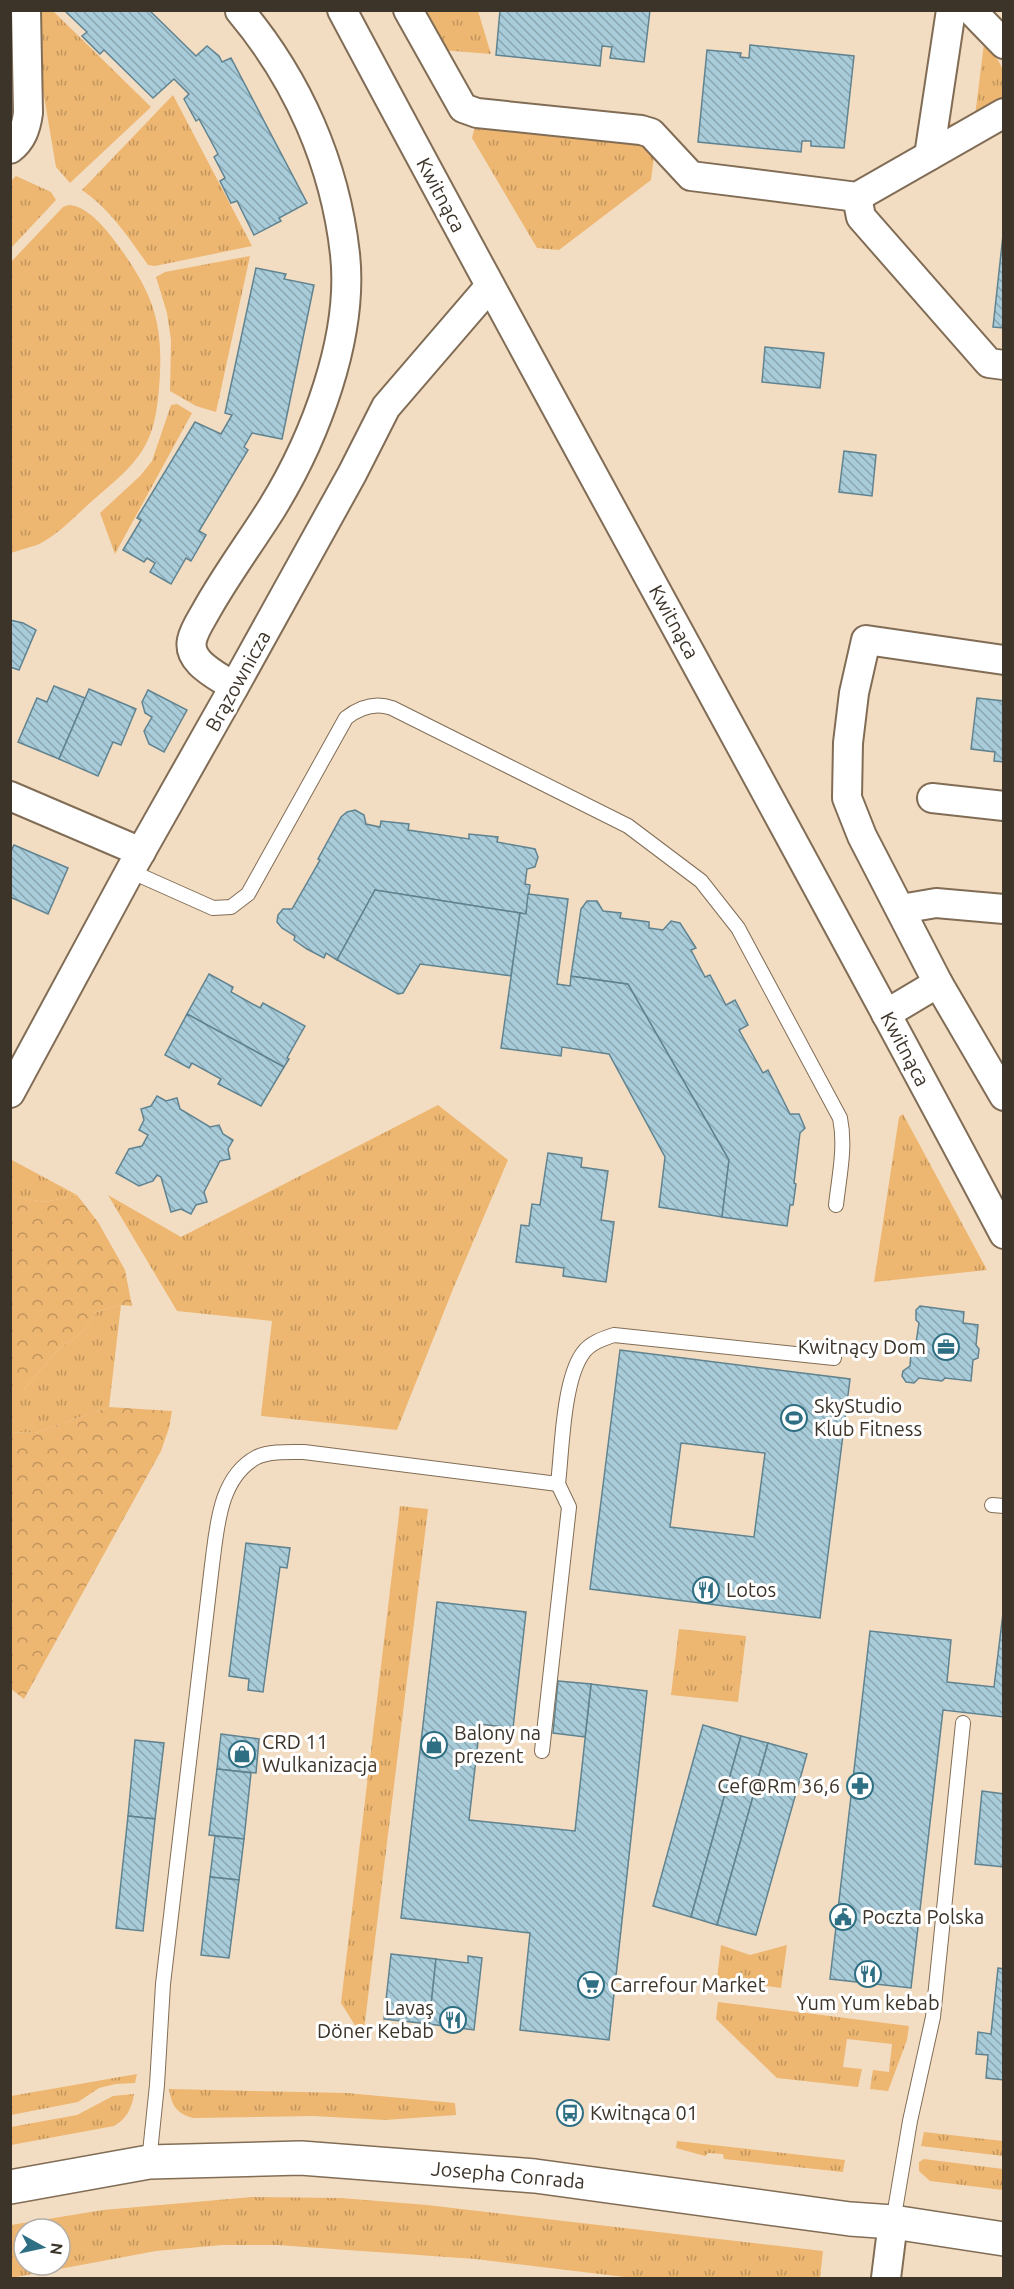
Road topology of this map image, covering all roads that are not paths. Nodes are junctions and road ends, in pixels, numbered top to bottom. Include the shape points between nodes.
1 (26, 10) edge
2 (342, 10) edge
3 (408, 10) edge
4 (951, 10) edge
5 (971, 10) edge
6 (240, 11) edge
7 (1004, 44) edge
8 (1004, 113) edge
9 (10, 149) edge
10 (929, 156) junction
11 (857, 197) junction
12 (490, 286) junction
13 (1004, 365) edge
14 (1004, 660) edge
15 (234, 687) junction
16 (10, 796) edge
17 (932, 798) dead end
18 (1004, 806) edge
19 (135, 861) junction
20 (901, 909) junction
21 (1004, 909) edge
22 (938, 983) junction
23 (886, 1014) junction
24 (994, 1063) edge
25 (10, 1093) edge
26 (1004, 1096) edge
27 (836, 1205) dead end
28 (1004, 1234) edge
29 (834, 1358) dead end
30 (558, 1484) junction
31 (963, 1723) dead end
32 (542, 1751) dead end
33 (149, 2162) junction
34 (10, 2187) edge
35 (893, 2222) junction
36 (1004, 2239) edge
37 (886, 2278) edge

1 - 9 street via 28,114 25,129
2 - 12 street, Kwitnąca
3 - 11 street via 468,111 640,130 651,133 691,176
4 - 10 street
5 - 7 street
6 - 15 street via 294,90 325,158 345,255 345,276 339,341 309,439 273,507 219,588 192,638 194,656
8 - 10 street
10 - 11 street
11 - 13 street via 861,217 887,249 989,363
12 - 15 street, Brązownicza via 386,407
12 - 23 street, Kwitnąca
14 - 20 street via 866,640 854,693 847,798 862,836
15 - 19 street, Brązownicza
16 - 19 street
17 - 18 street
19 - 25 street, Brązownicza
19 - 27 lane via 213,908 231,907 248,894 346,718 367,707 381,704 392,708 628,826 701,881 738,928 840,1118 843,1151
20 - 21 street via 936,903
20 - 22 street
22 - 23 street
22 - 24 street
23 - 28 street, Kwitnąca
24 - 26 street
29 - 30 lane via 614,1335 596,1341 582,1353 569,1384
30 - 32 lane via 569,1507
30 - 33 lane via 284,1452 258,1457 233,1476 218,1520 212,1565 164,1984
31 - 35 lane via 933,2017
33 - 34 street, Josepha Conrada
33 - 35 street, Josepha Conrada via 301,2158 535,2176
35 - 36 street, Josepha Conrada
35 - 37 street

